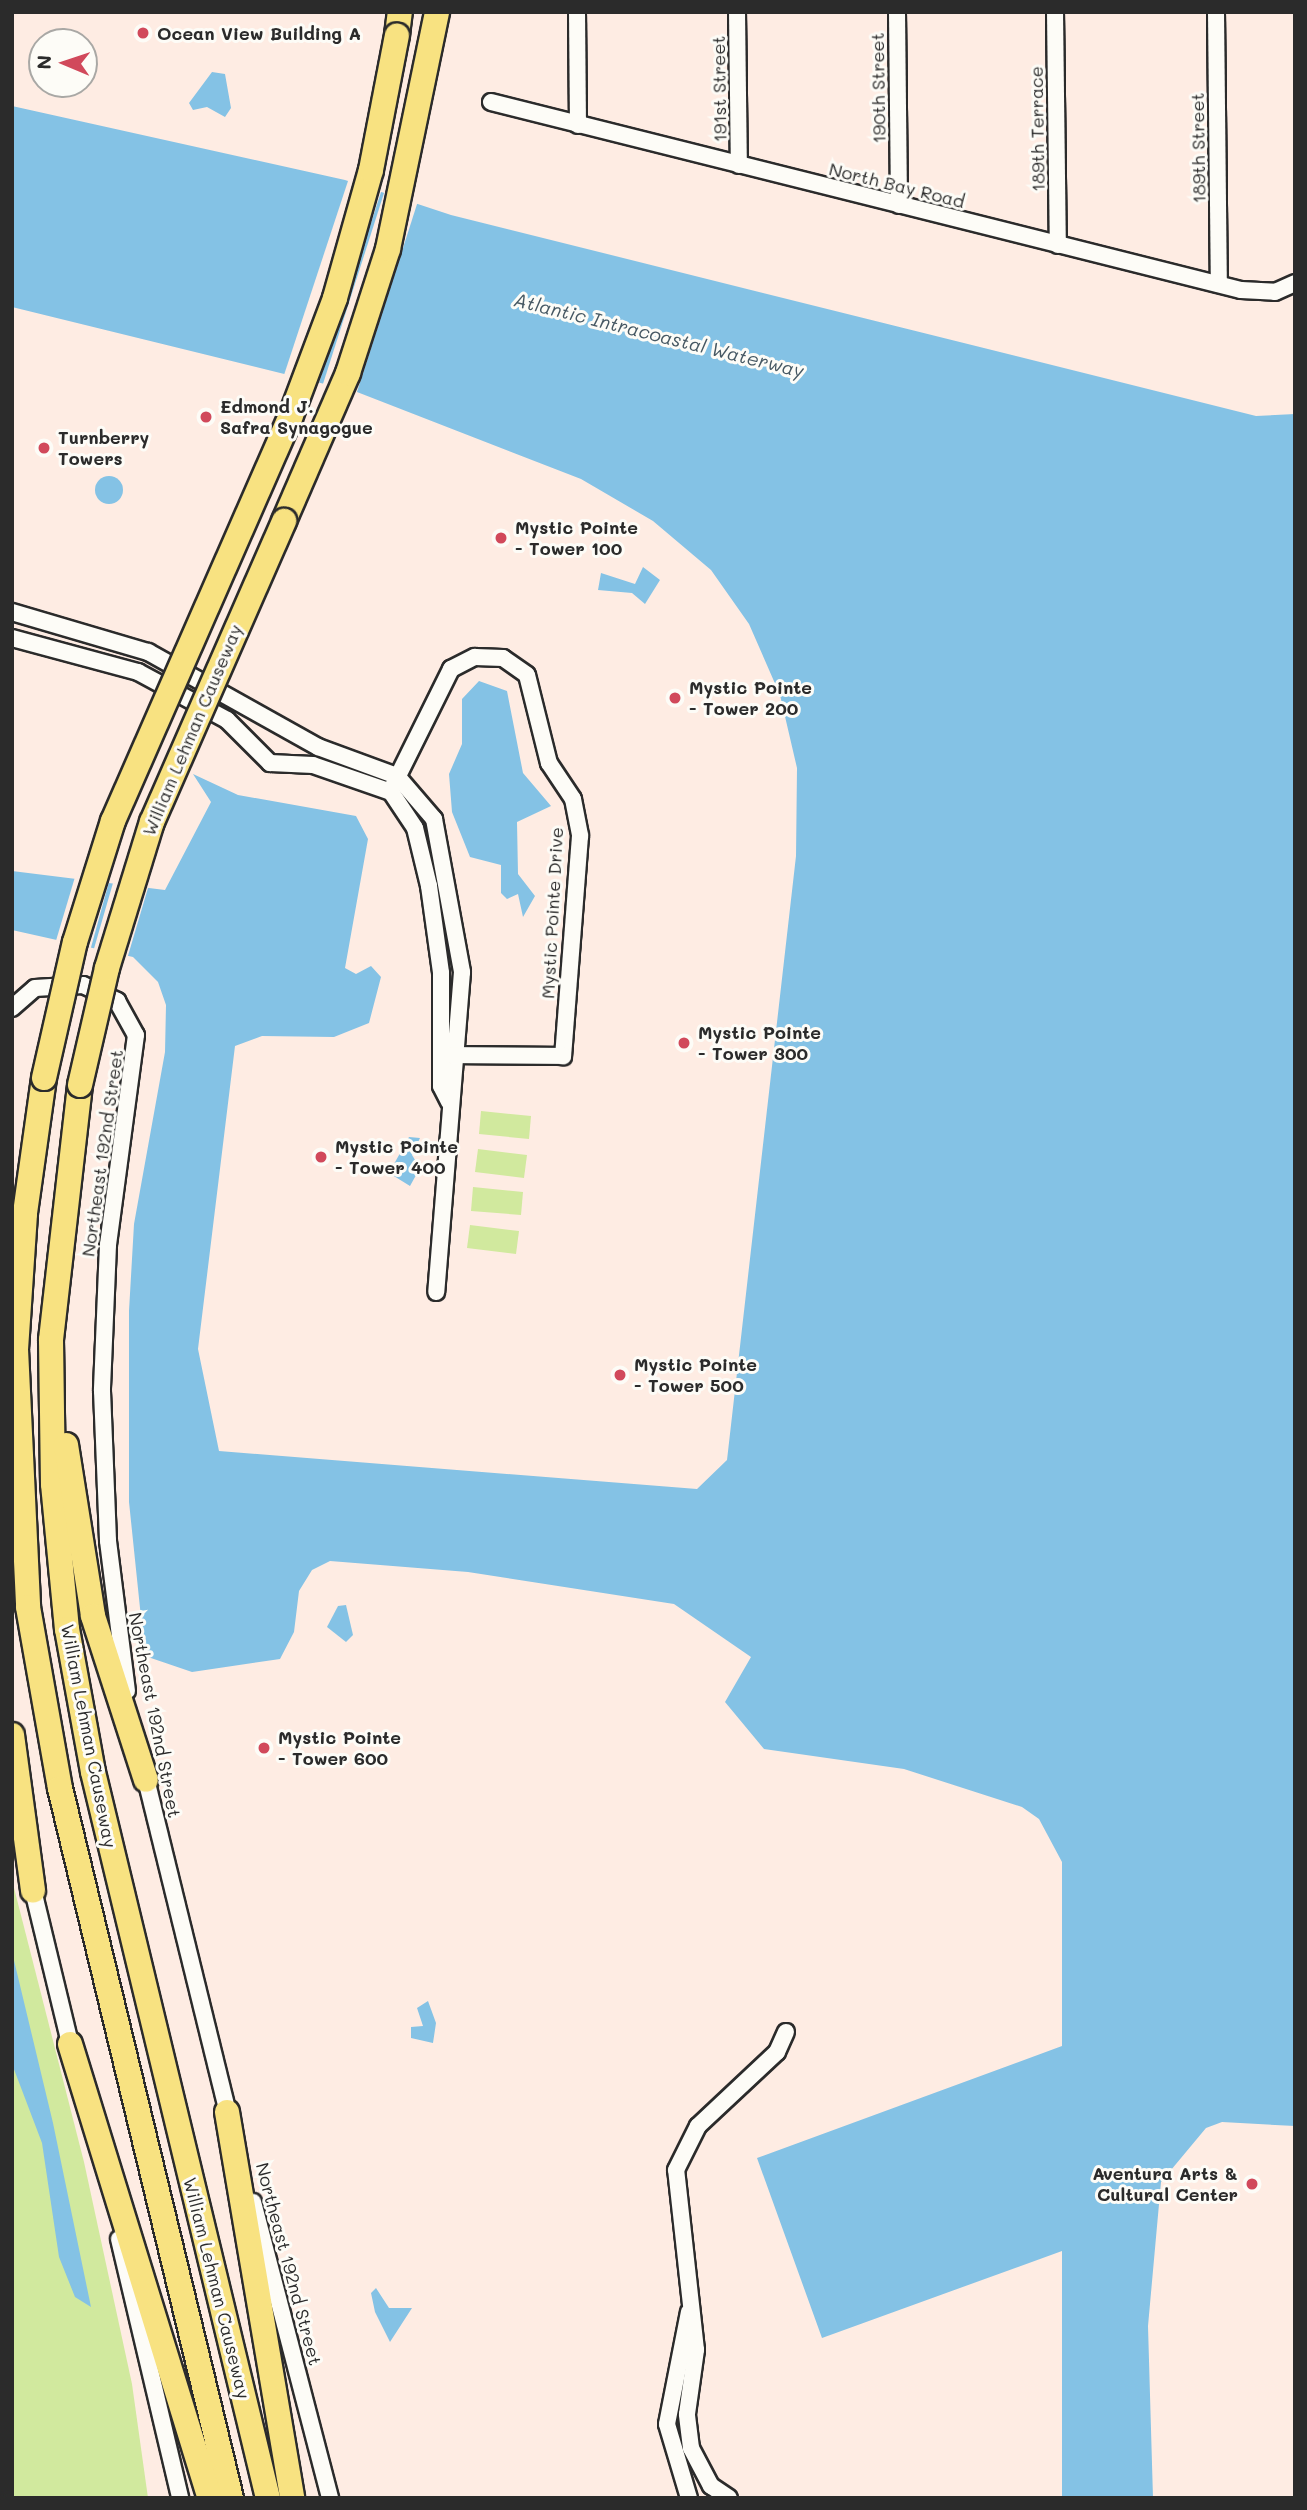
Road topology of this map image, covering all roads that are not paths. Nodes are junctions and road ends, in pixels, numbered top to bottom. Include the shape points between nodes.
1 (437, 12) edge
2 (577, 12) edge
3 (737, 12) edge
4 (897, 12) edge
5 (1055, 12) edge
6 (1216, 12) edge
7 (398, 20) edge
8 (491, 102) dead end
9 (578, 125) junction
10 (739, 165) junction
11 (899, 205) junction
12 (1058, 245) junction
13 (1295, 283) edge
14 (1219, 284) junction
15 (12, 612) edge
16 (33, 617) junction
17 (19, 639) edge
18 (148, 652) junction
19 (138, 672) junction
20 (239, 703) junction
21 (227, 720) junction
22 (318, 747) junction
23 (313, 765) junction
24 (397, 776) junction
25 (391, 792) junction
26 (12, 1008) edge
27 (440, 1055) junction
28 (460, 1055) junction
29 (449, 1102) junction
30 (436, 1292) dead end
31 (17, 1310) junction
32 (51, 1340) junction
33 (12, 1343) edge
34 (12, 1735) edge
35 (146, 1780) junction
36 (12, 1816) edge
37 (33, 1891) junction
38 (786, 2032) dead end
39 (70, 2044) junction
40 (227, 2112) junction
41 (693, 2300) junction
42 (180, 2498) edge
43 (210, 2498) edge
44 (231, 2498) edge
45 (268, 2498) edge
46 (292, 2498) edge
47 (330, 2498) edge
48 (689, 2498) edge
49 (729, 2498) edge

1 - 32 highway, William Lehman Causeway, bridge via 407,176 373,299 324,430 157,810 107,968 80,1085
2 - 9 street
3 - 10 street, 191st Street
4 - 11 street, 190th Street
5 - 12 street, 189th Terrace
6 - 14 street, 189th Street
7 - 31 highway, William Lehman Causeway, bridge via 368,179 335,298 290,418 118,809 75,942 44,1078
8 - 9 street, North Bay Road
9 - 10 street, North Bay Road
10 - 11 street, North Bay Road
11 - 12 street, North Bay Road
12 - 14 street, North Bay Road
13 - 14 street, North Bay Road via 1275,292
15 - 16 street
16 - 17 street
16 - 18 street
17 - 19 street
18 - 19 street
18 - 20 street
19 - 21 street
20 - 21 street
20 - 22 street
21 - 23 street via 270,763
22 - 23 street
22 - 24 street
23 - 25 street
24 - 25 street, Mystic Pointe Drive
24 - 28 street via 434,819 449,882 462,972
24 - 28 street, Mystic Pointe Drive via 451,669 475,657 503,658 527,675 549,763 573,799 580,836 563,1056
25 - 27 street via 415,828 429,886 441,973
26 - 35 street, Northeast 192nd Street via 35,988 83,985 117,1001 136,1035 108,1245 102,1430 114,1609
27 - 28 street, Mystic Pointe Drive
27 - 29 street
28 - 29 street
29 - 30 street
31 - 33 highway
31 - 44 highway, William Lehman Causeway via 18,1495 45,1716
32 - 35 highway via 87,1589
32 - 45 highway, William Lehman Causeway via 55,1521 78,1702
34 - 37 highway
35 - 40 street, Northeast 192nd Street
36 - 37 street
37 - 39 street
38 - 41 street via 777,2052 710,2112 681,2155 675,2189
39 - 42 street
39 - 43 highway
40 - 46 highway
40 - 47 street, Northeast 192nd Street
41 - 48 street via 667,2424
41 - 49 street via 691,2448 712,2486

